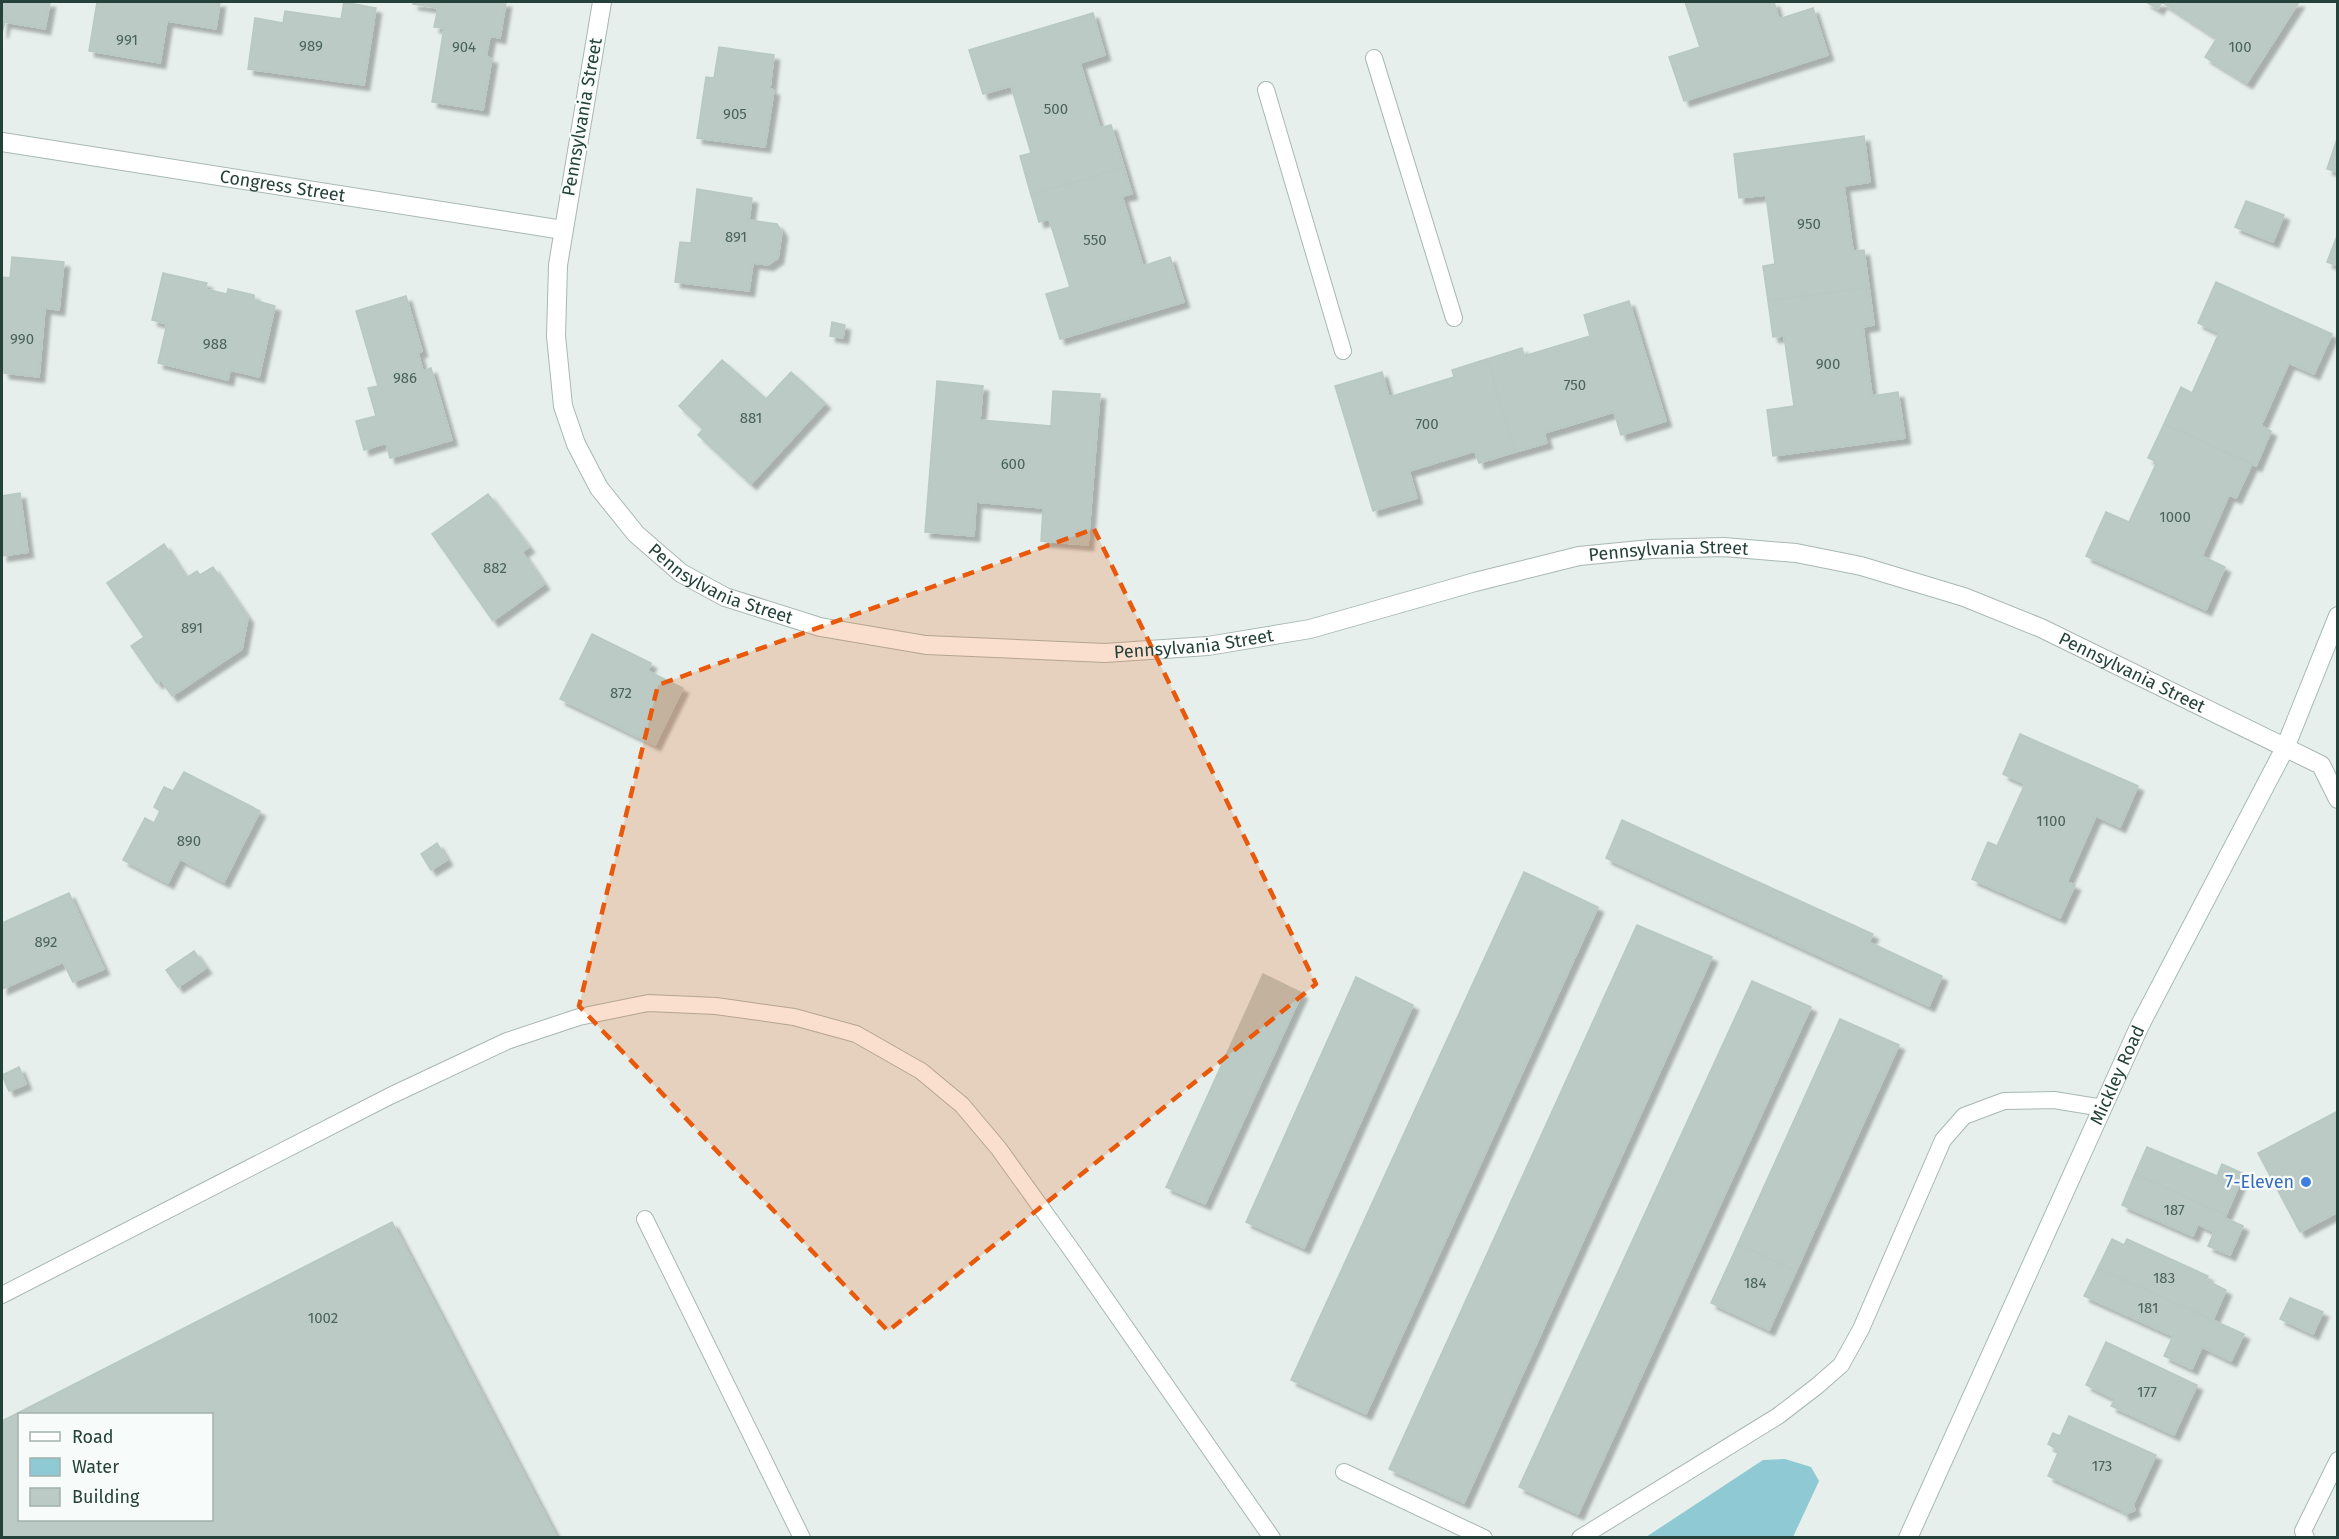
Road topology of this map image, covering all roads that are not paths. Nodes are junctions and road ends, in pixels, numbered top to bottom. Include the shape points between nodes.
1 (602, 2) edge
2 (1374, 58) dead end
3 (1266, 90) dead end
4 (2, 142) edge
5 (563, 230) junction
6 (1454, 318) dead end
7 (1343, 351) dead end
8 (2337, 616) edge
9 (2285, 748) junction
10 (2337, 799) edge
11 (2103, 1108) junction
12 (645, 1219) dead end
13 (2, 1295) edge
14 (2337, 1460) edge
15 (1344, 1472) dead end
16 (801, 1538) edge
17 (1272, 1538) edge
18 (1484, 1538) edge
19 (1580, 1538) edge
20 (1908, 1538) edge
21 (2306, 1538) edge

1 - 5 street, Pennsylvania Street
2 - 6 lane
3 - 7 lane
4 - 5 street, Congress Street
5 - 9 street, Pennsylvania Street via 556,336 563,406 576,444 599,488 636,534 681,573 725,597 820,627 938,646 1106,654 1208,646 1310,630 1579,556 1724,547 1784,552 1861,566 1964,597 2041,628
8 - 9 street, Mickley Road
9 - 10 street, Pennsylvania Street via 2321,765
9 - 11 street, Mickley Road via 2140,1025
11 - 19 lane via 2054,1100 2004,1101 1964,1116 1943,1140 1862,1329 1841,1365 1778,1416
11 - 20 street, Mickley Road
12 - 16 lane
13 - 17 lane via 390,1096 507,1041 579,1017 648,1003 716,1006 794,1017 856,1034 921,1071 962,1104 1073,1252
14 - 21 lane via 2303,1531
15 - 18 lane

